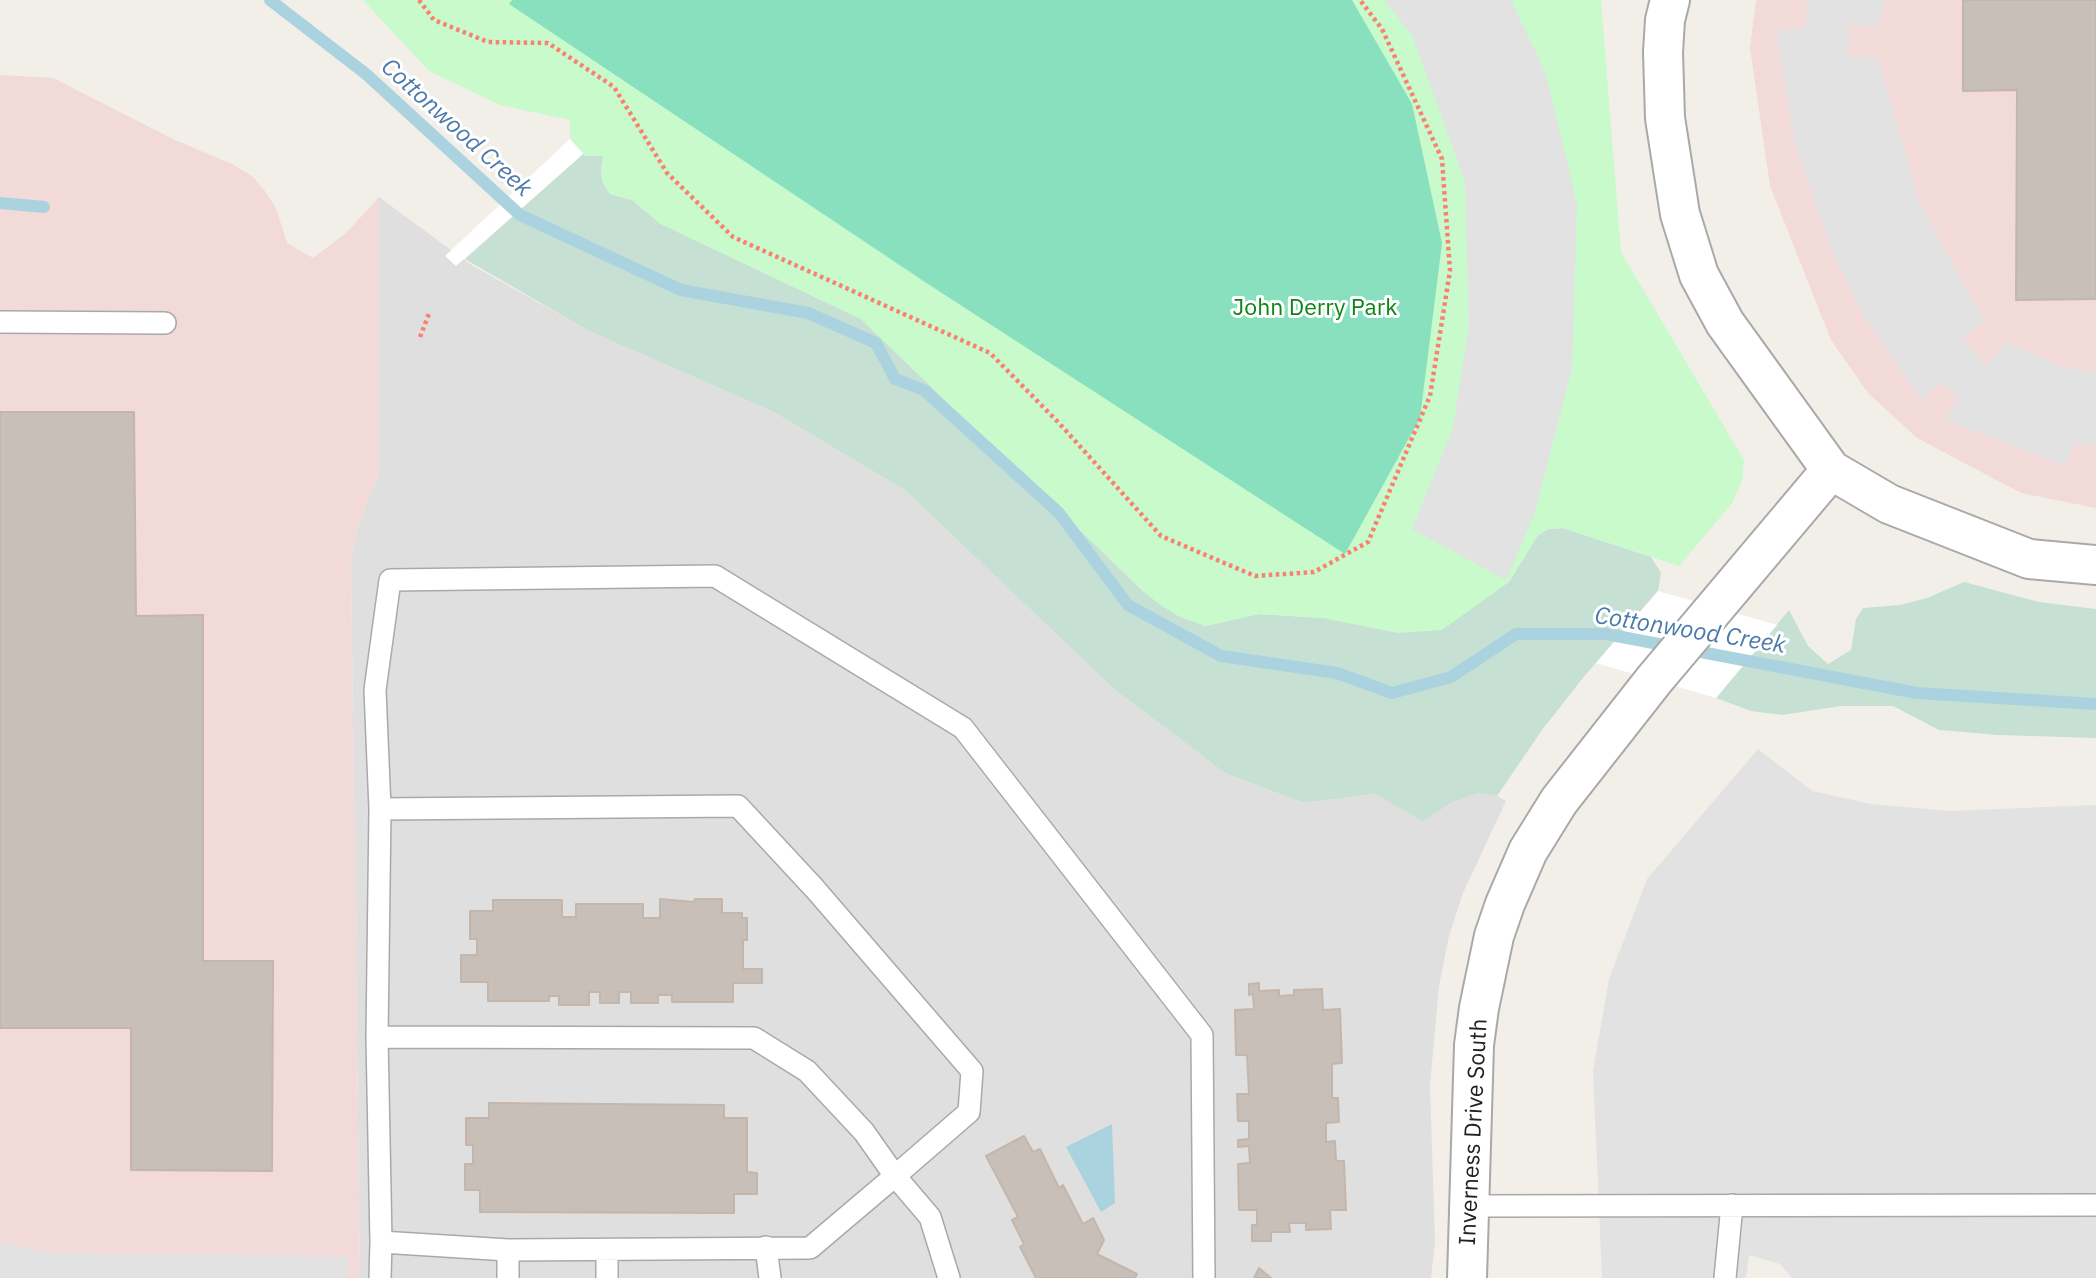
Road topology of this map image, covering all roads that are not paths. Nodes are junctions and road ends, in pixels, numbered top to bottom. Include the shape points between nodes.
1 (1670, 0) edge
2 (0, 322) edge
3 (165, 323) dead end
4 (1831, 470) junction
5 (2096, 565) edge
6 (380, 809) junction
7 (377, 1037) junction
8 (895, 1176) junction
9 (1732, 1205) junction
10 (2096, 1205) edge
11 (1470, 1206) junction
12 (381, 1242) junction
13 (766, 1247) junction
14 (508, 1250) junction
15 (607, 1250) junction
16 (380, 1278) edge
17 (508, 1278) edge
18 (607, 1278) edge
19 (770, 1278) edge
20 (948, 1278) edge
21 (1204, 1278) edge
22 (1467, 1278) edge
23 (1726, 1278) edge

1 - 4 street via 1663,52 1665,118 1680,214 1699,275 1725,323
2 - 3 lane
4 - 5 street via 1889,504 2029,559
4 - 11 street, Inverness Drive South via 1654,680 1553,809 1528,851 1505,904 1489,961 1474,1045
6 - 7 lane
6 - 8 lane via 738,806 816,889 972,1071 969,1112
6 - 21 lane via 375,690 390,580 715,576 963,728 1202,1035
7 - 8 lane via 754,1038 807,1072 864,1132
7 - 12 lane
8 - 13 lane via 810,1248
8 - 20 lane via 930,1217
9 - 10 lane
9 - 11 lane
9 - 23 lane
11 - 22 street, Inverness Drive South
12 - 14 lane
12 - 16 lane
13 - 15 lane
13 - 19 lane
14 - 15 lane
14 - 17 lane
15 - 18 lane

